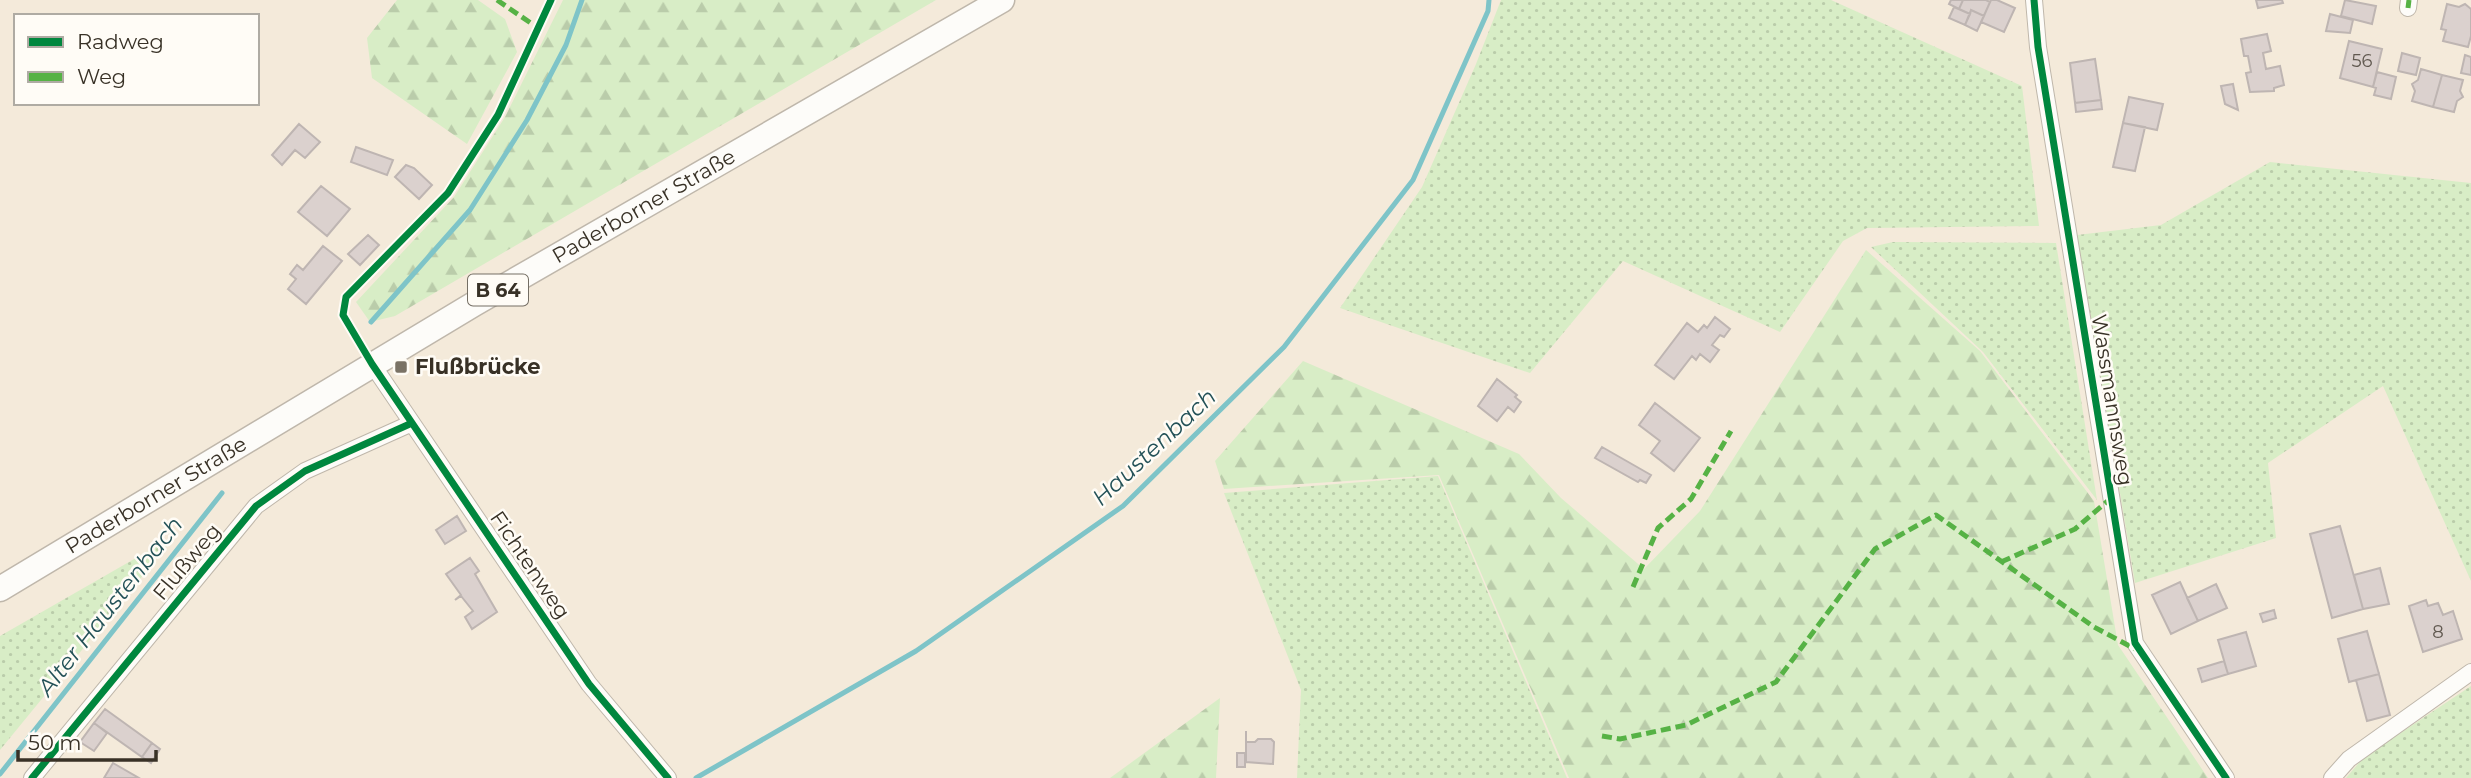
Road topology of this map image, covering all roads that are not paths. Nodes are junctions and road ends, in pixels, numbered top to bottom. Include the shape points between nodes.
1 (1002, 0) edge
2 (2034, 0) edge
3 (372, 364) junction
4 (412, 423) junction
5 (0, 589) edge
6 (2471, 672) edge
7 (32, 778) edge
8 (668, 778) edge
9 (2226, 778) edge
10 (2332, 778) edge

1 - 3 main road, Paderborner Straße / B 64
2 - 9 street, Wassmannsweg via 2134,643
3 - 4 street, Fichtenweg
3 - 5 main road, Paderborner Straße / B 64
4 - 7 street, Flußweg via 305,471 256,506
4 - 8 street, Fichtenweg via 589,684
6 - 10 street via 2348,759

